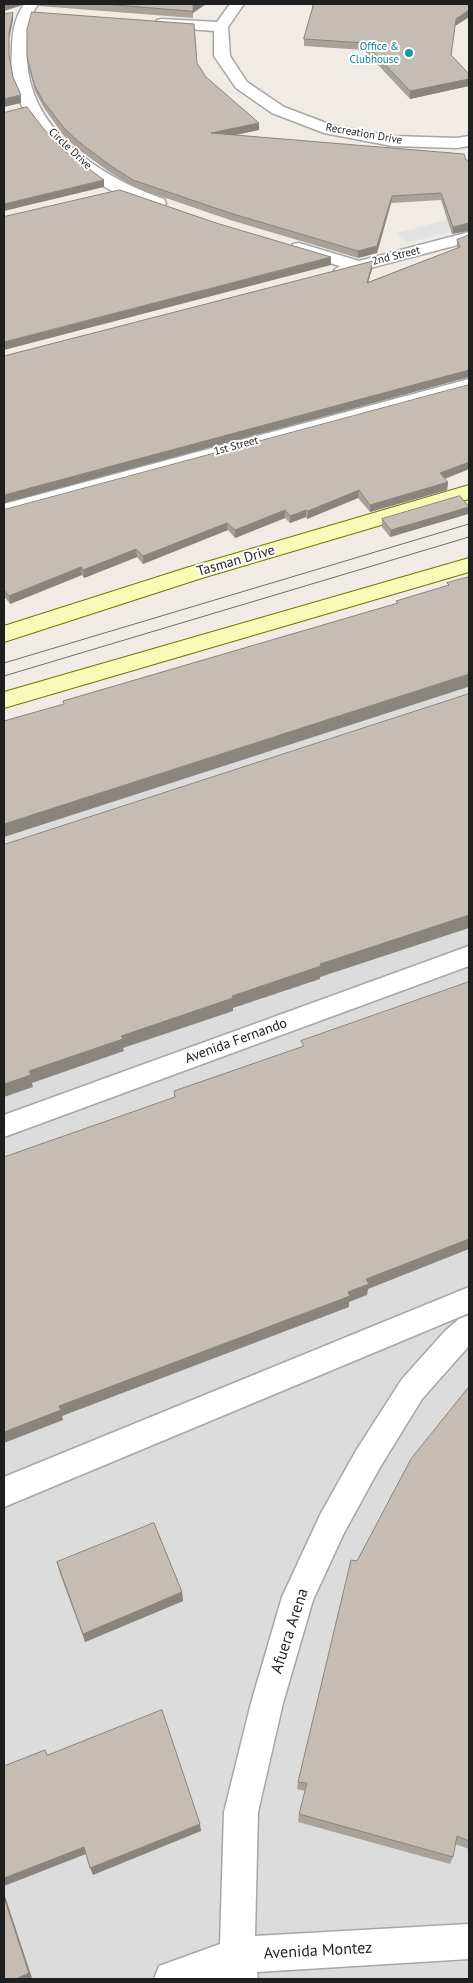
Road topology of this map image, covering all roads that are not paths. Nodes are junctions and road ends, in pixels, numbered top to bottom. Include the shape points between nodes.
1 (237, 4) edge
2 (22, 10) edge
3 (45, 14) edge
4 (143, 21) edge
5 (221, 27) junction
6 (32, 107) junction
7 (13, 111) edge
8 (469, 141) edge
9 (123, 190) junction
10 (104, 195) edge
11 (168, 207) edge
12 (469, 238) edge
13 (286, 245) edge
14 (359, 266) junction
15 (330, 273) edge
16 (469, 384) edge
17 (469, 492) edge
18 (4, 510) edge
19 (469, 565) edge
20 (4, 634) edge
21 (4, 700) edge
22 (469, 956) edge
23 (4, 1126) edge
24 (469, 1300) edge
25 (469, 1328) edge
26 (4, 1492) edge
27 (469, 1942) edge
28 (239, 1967) edge
29 (172, 1979) edge

1 - 5 lane
2 - 3 lane
2 - 6 lane, Circle Drive via 19,65 24,91
4 - 5 lane
5 - 8 lane, Recreation Drive via 222,56 241,85 278,110 330,130 392,141
6 - 7 lane
6 - 9 lane, Circle Drive via 50,133 83,164
9 - 10 lane
9 - 11 lane, Circle Drive
12 - 14 lane, 2nd Street
13 - 14 lane
14 - 15 lane, 2nd Street
16 - 18 lane, 1st Street
17 - 20 street, Tasman Drive via 194,573
19 - 21 street
22 - 23 lane, Avenida Fernando
24 - 26 lane
25 - 28 lane, Afuera Arena via 407,1396 341,1508 298,1597 267,1703 241,1812
27 - 28 lane, Avenida Montez
28 - 29 lane, Avenida Montez

